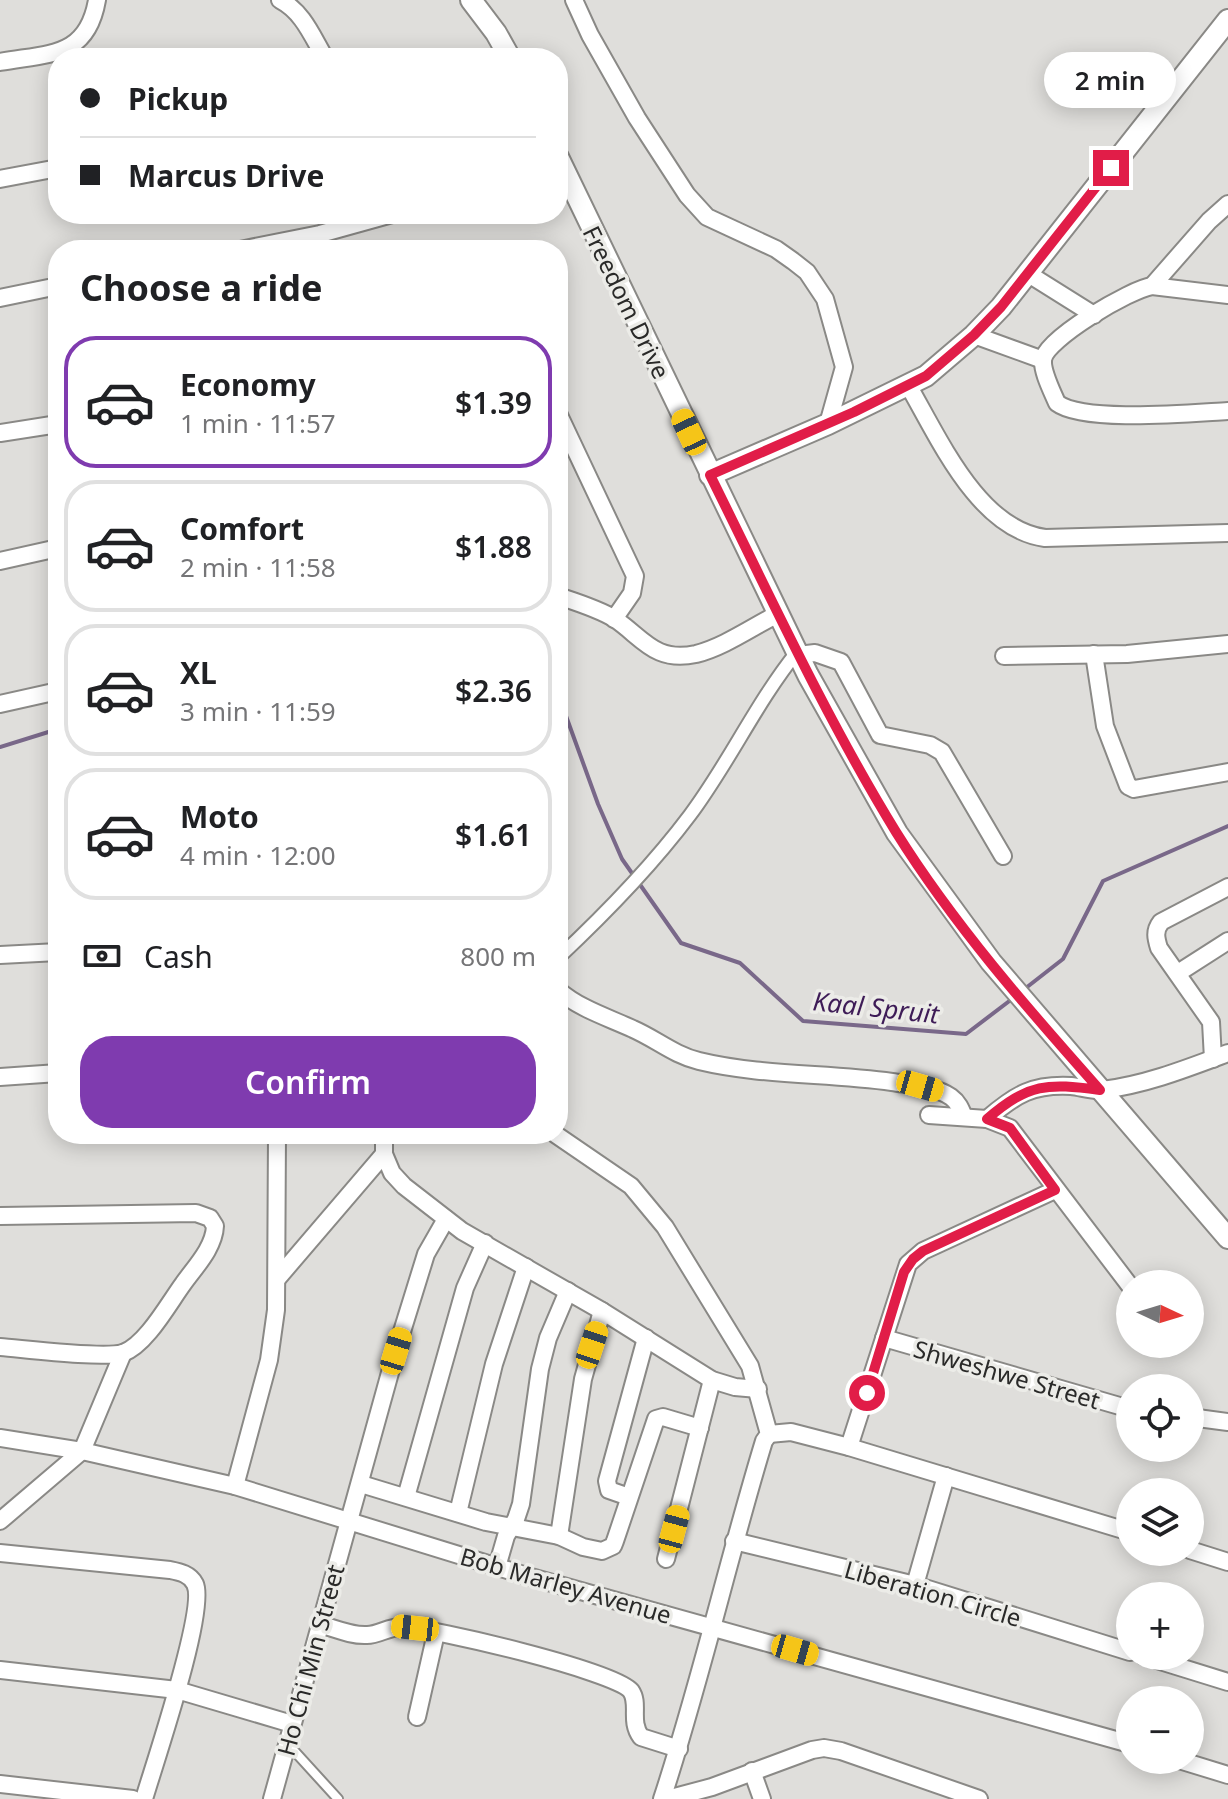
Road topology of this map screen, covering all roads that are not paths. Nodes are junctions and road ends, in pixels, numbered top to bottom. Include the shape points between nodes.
1 (97, 0) edge
2 (280, 0) edge
3 (471, 0) edge
4 (574, 0) edge
5 (1228, 20) edge
6 (63, 48) edge
7 (319, 48) edge
8 (504, 48) edge
9 (48, 53) edge
10 (0, 62) edge
11 (48, 170) edge
12 (568, 178) edge
13 (0, 179) edge
14 (1228, 204) edge
15 (356, 224) edge
16 (290, 240) edge
17 (1027, 273) junction
18 (1152, 286) junction
19 (48, 288) edge
20 (1228, 295) edge
21 (0, 298) edge
22 (1094, 315) junction
23 (974, 335) junction
24 (1043, 360) junction
25 (908, 385) junction
26 (1228, 411) edge
27 (828, 424) junction
28 (48, 426) edge
29 (0, 433) edge
30 (568, 444) edge
31 (710, 475) junction
32 (1228, 533) edge
33 (48, 550) edge
34 (0, 561) edge
35 (568, 600) edge
36 (778, 614) junction
37 (614, 619) junction
38 (1228, 644) edge
39 (797, 653) junction
40 (1094, 654) junction
41 (1004, 656) dead end
42 (48, 693) edge
43 (0, 704) edge
44 (1228, 772) edge
45 (1003, 856) dead end
46 (1228, 887) edge
47 (1228, 941) edge
48 (568, 948) edge
49 (48, 953) edge
50 (0, 955) edge
51 (1178, 973) junction
52 (568, 997) edge
53 (1220, 1056) edge
54 (48, 1074) edge
55 (0, 1077) edge
56 (1100, 1090) junction
57 (929, 1115) dead end
58 (964, 1117) junction
59 (987, 1119) junction
60 (568, 1143) edge
61 (277, 1144) edge
62 (384, 1144) edge
63 (384, 1154) junction
64 (1055, 1190) junction
65 (0, 1216) edge
66 (446, 1219) junction
67 (1228, 1238) edge
68 (485, 1243) junction
69 (526, 1267) junction
70 (1118, 1270) edge
71 (277, 1279) junction
72 (568, 1291) junction
73 (602, 1311) junction
74 (646, 1338) junction
75 (884, 1338) junction
76 (0, 1347) edge
77 (123, 1353) junction
78 (712, 1380) junction
79 (758, 1389) junction
80 (1116, 1405) edge
81 (1204, 1419) edge
82 (1228, 1422) edge
83 (700, 1428) junction
84 (769, 1434) junction
85 (0, 1438) edge
86 (849, 1447) junction
87 (82, 1451) junction
88 (946, 1476) junction
89 (361, 1484) junction
90 (235, 1486) junction
91 (406, 1497) junction
92 (629, 1497) junction
93 (458, 1513) junction
94 (0, 1521) edge
95 (349, 1521) junction
96 (513, 1526) junction
97 (1116, 1528) edge
98 (559, 1536) junction
99 (734, 1541) junction
100 (0, 1553) edge
101 (1204, 1554) edge
102 (666, 1559) dead end
103 (1228, 1562) edge
104 (497, 1567) junction
105 (915, 1585) junction
106 (319, 1624) junction
107 (713, 1628) junction
108 (436, 1633) junction
109 (1116, 1648) edge
110 (0, 1670) edge
111 (1189, 1670) edge
112 (1228, 1682) edge
113 (177, 1690) junction
114 (417, 1717) dead end
115 (292, 1724) junction
116 (1116, 1740) edge
117 (287, 1743) junction
118 (679, 1749) junction
119 (1204, 1768) edge
120 (752, 1771) junction
121 (1228, 1775) edge
122 (0, 1784) edge
123 (133, 1799) edge
124 (144, 1799) edge
125 (272, 1799) edge
126 (338, 1799) edge
127 (664, 1799) edge
128 (762, 1799) edge
129 (979, 1799) edge

1 - 6 street via 91,24 79,41
2 - 7 street via 304,20
3 - 8 street
4 - 27 street via 637,118 687,195 707,217 793,261 825,299 844,367
5 - 17 street
9 - 10 street
11 - 13 street
12 - 31 street, Freedom Drive
14 - 18 street
15 - 16 street
17 - 22 street
17 - 23 street
18 - 20 street
18 - 22 street
19 - 21 street
22 - 24 street via 1051,346
23 - 24 street
23 - 25 street
24 - 26 street via 1057,403 1070,410
25 - 27 street
25 - 32 street via 975,494 1020,533 1045,538
27 - 31 street
28 - 29 street
30 - 37 street via 635,576 632,593
31 - 36 street, Freedom Drive
33 - 34 street
35 - 37 street
36 - 37 street via 688,655 656,651
36 - 39 street, Freedom Drive
38 - 40 street
39 - 45 street via 841,662 880,735 942,752
39 - 48 street via 678,830
39 - 56 street, Freedom Drive via 897,833 991,962
40 - 41 street
40 - 44 street via 1105,726 1128,786
42 - 43 street
46 - 51 street via 1157,928 1159,948
47 - 51 street
49 - 50 street
51 - 53 street via 1211,1022
52 - 58 street via 694,1060 920,1086 949,1096
53 - 56 street
54 - 55 street
56 - 59 street via 1033,1088
56 - 67 street, Freedom Drive
57 - 58 street
58 - 59 street
59 - 64 street via 1010,1128
60 - 79 street via 648,1203 722,1318
61 - 71 street
62 - 63 street
63 - 66 street via 404,1186
63 - 71 street
64 - 70 street
64 - 75 street via 913,1259
65 - 77 street via 196,1213 210,1218 215,1226 208,1249 145,1336
66 - 68 street
66 - 89 street, Ho Chi Min Street via 419,1274
68 - 69 street
68 - 91 street via 465,1288
69 - 72 street
69 - 93 street via 494,1364
71 - 90 street via 271,1351
72 - 73 street
72 - 96 street via 540,1369
73 - 74 street
73 - 98 street via 585,1369
74 - 78 street
74 - 92 street via 607,1481 609,1490
75 - 80 street, Shweshwe Street
75 - 86 street
76 - 77 street
77 - 87 street
78 - 79 street
78 - 83 street
79 - 84 street
81 - 82 street
83 - 92 street via 658,1417
83 - 102 street
84 - 86 street via 791,1432
84 - 99 street
85 - 87 street, Bob Marley Avenue
86 - 88 street
87 - 90 street, Bob Marley Avenue
87 - 94 street
88 - 97 street
88 - 105 street
89 - 91 street
89 - 95 street, Ho Chi Min Street
90 - 95 street, Bob Marley Avenue
91 - 93 street
92 - 98 street via 608,1549 583,1547
93 - 96 street
95 - 104 street, Bob Marley Avenue
95 - 106 street, Ho Chi Min Street
96 - 98 street
96 - 104 street
99 - 105 street, Liberation Circle
99 - 107 street
100 - 113 street via 170,1570 190,1577 198,1604
101 - 103 street
104 - 107 street, Bob Marley Avenue
105 - 109 street, Liberation Circle
106 - 108 street via 366,1635 398,1627
106 - 115 street, Ho Chi Min Street
107 - 116 street, Bob Marley Avenue
107 - 118 street
108 - 114 street
108 - 118 street via 624,1685 635,1701 634,1723 641,1737
110 - 113 street
111 - 112 street
113 - 115 street
113 - 124 street
115 - 117 street, Ho Chi Min Street
117 - 125 street, Ho Chi Min Street
117 - 126 lane
118 - 127 street
119 - 121 street
120 - 127 street
120 - 128 street
120 - 129 street via 831,1748
122 - 123 street

